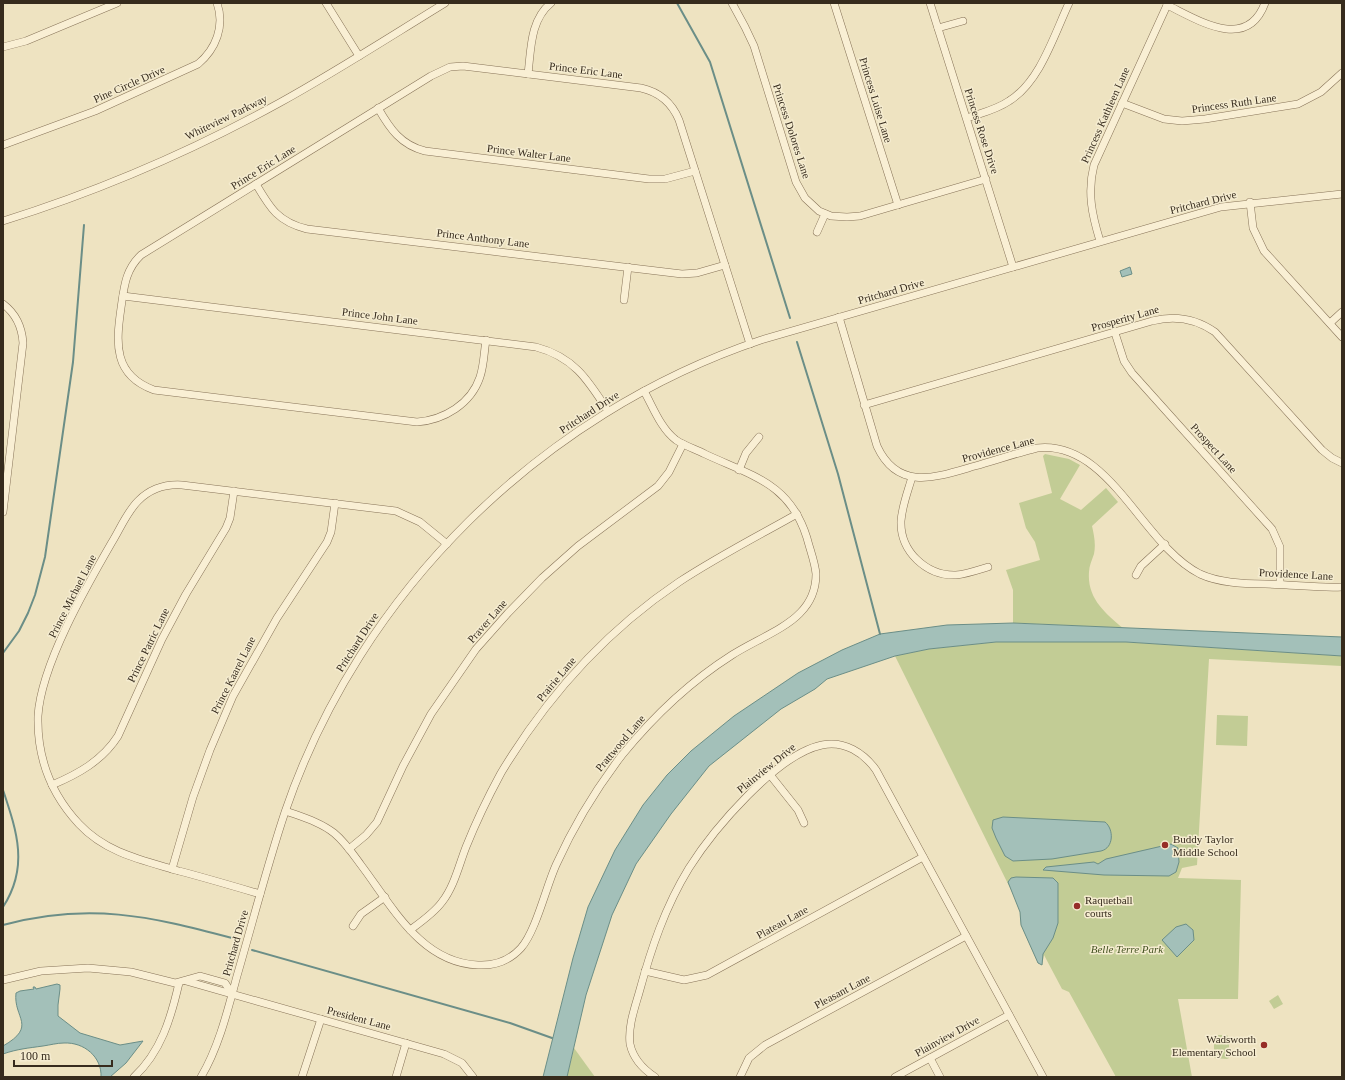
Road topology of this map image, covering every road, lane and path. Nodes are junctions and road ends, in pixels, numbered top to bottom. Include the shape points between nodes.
1 (117, 3) edge
2 (217, 3) edge
3 (326, 3) edge
4 (445, 3) edge
5 (551, 3) edge
6 (732, 3) edge
7 (834, 3) edge
8 (930, 3) edge
9 (1069, 3) edge
10 (1265, 3) edge
11 (1168, 4) edge
12 (963, 20) dead end
13 (938, 28) junction
14 (3, 47) edge
15 (359, 56) junction
16 (1342, 73) edge
17 (528, 74) junction
18 (1122, 103) junction
19 (378, 108) junction
20 (967, 118) junction
21 (3, 145) edge
22 (695, 171) junction
23 (986, 179) junction
24 (256, 184) junction
25 (1342, 194) edge
26 (1250, 202) junction
27 (898, 205) junction
28 (825, 214) junction
29 (3, 220) edge
30 (817, 232) dead end
31 (1100, 241) junction
32 (725, 265) junction
33 (628, 267) junction
34 (1013, 267) junction
35 (122, 296) junction
36 (624, 300) dead end
37 (3, 304) edge
38 (1342, 312) edge
39 (839, 317) junction
40 (1330, 324) junction
41 (1115, 333) junction
42 (1342, 337) edge
43 (486, 340) junction
44 (750, 344) junction
45 (644, 391) junction
46 (864, 405) junction
47 (608, 411) junction
48 (758, 437) dead end
49 (683, 444) junction
50 (1342, 463) edge
51 (739, 470) junction
52 (912, 477) junction
53 (234, 491) junction
54 (335, 503) junction
55 (3, 512) edge
56 (797, 514) junction
57 (446, 544) junction
58 (1165, 544) junction
59 (988, 567) dead end
60 (1136, 575) dead end
61 (1280, 584) junction
62 (1342, 586) edge
63 (771, 776) junction
64 (52, 785) junction
65 (286, 811) junction
66 (804, 824) dead end
67 (349, 849) junction
68 (923, 857) junction
69 (172, 869) junction
70 (260, 894) junction
71 (385, 897) junction
72 (353, 926) dead end
73 (410, 930) junction
74 (966, 936) junction
75 (645, 971) junction
76 (3, 980) edge
77 (182, 982) junction
78 (232, 994) junction
79 (1009, 1015) junction
80 (321, 1019) junction
81 (406, 1043) junction
82 (930, 1058) junction
83 (134, 1077) edge
84 (201, 1077) edge
85 (302, 1077) edge
86 (396, 1077) edge
87 (473, 1077) edge
88 (654, 1077) edge
89 (740, 1077) edge
90 (895, 1077) edge
91 (940, 1077) edge
92 (1043, 1077) edge

1 - 14 street via 26,41
2 - 21 street, Pine Circle Drive via 220,20 218,37 210,52 198,64 101,108
3 - 15 street
4 - 15 street, Whiteview Parkway
5 - 17 street via 542,12 535,27
6 - 28 street, Princess Dolores Lane via 754,46 796,182 809,202
7 - 27 street, Princess Luise Lane
8 - 13 street, Princess Rose Drive
9 - 20 street via 1037,71 1022,91 1000,107
10 - 11 street via 1261,13 1251,23 1243,28 1230,30 1213,26
11 - 18 street, Princess Kathleen Lane
12 - 13 street
13 - 20 street, Princess Rose Drive
15 - 29 street, Whiteview Parkway via 281,102 197,144 107,183
16 - 18 street, Princess Ruth Lane via 1321,92 1298,104 1205,120 1164,119
17 - 19 street, Prince Eric Lane via 468,66 450,67 430,76
17 - 22 street, Prince Eric Lane via 633,86 657,94 678,116
18 - 31 street, Princess Kathleen Lane via 1099,151 1092,176 1092,210
19 - 22 street, Prince Walter Lane via 401,140 425,151 649,179 665,179
19 - 24 street, Prince Eric Lane
20 - 23 street, Princess Rose Drive
22 - 32 street, Prince Eric Lane
23 - 27 street, Princess Dolores Lane
23 - 34 street, Princess Rose Drive
24 - 33 street, Prince Anthony Lane via 276,214 289,223 307,229
24 - 35 street, Prince Eric Lane via 141,255 128,273
25 - 26 street, Pritchard Drive
26 - 31 street, Pritchard Drive via 1211,209
26 - 40 street via 1253,228 1261,247
27 - 28 street, Princess Dolores Lane via 854,217
28 - 30 street
31 - 34 street, Pritchard Drive
32 - 33 street, Prince Anthony Lane via 688,274
32 - 44 street, Prince Eric Lane
33 - 36 street
34 - 39 street, Pritchard Drive
35 - 43 street, Prince John Lane
35 - 43 street, Prince Eric Lane via 117,343 124,367 133,378 146,386 158,391 180,394 403,421 429,421 455,410 471,394 481,374
37 - 55 street via 18,323 23,343
38 - 40 street
39 - 44 street, Pritchard Drive
39 - 46 street, Providence Lane
40 - 42 street
41 - 46 street, Prosperity Lane
41 - 50 street, Prosperity Lane via 1152,321 1172,318 1192,321 1210,329 1222,339 1322,450
41 - 61 street, Prospect Lane via 1124,361 1132,373 1272,529 1280,547
43 - 47 street, Prince John Lane via 536,347 562,358 585,377
44 - 45 street, Pritchard Drive
45 - 47 street, Pritchard Drive
45 - 49 street, Prattwood Lane via 668,432
46 - 52 street, Providence Lane via 883,457 896,469
47 - 57 street, Pritchard Drive via 554,448 504,488
48 - 51 street via 746,453
49 - 51 street, Prattwood Lane
49 - 67 street, Praver Lane via 669,472 658,486 578,546 542,578 476,649 424,727 377,822
51 - 56 street, Prattwood Lane via 775,489 785,497
52 - 58 street, Providence Lane via 937,477 1038,448 1068,450 1087,460 1098,470
52 - 59 street via 903,508 901,527 905,543 913,556 926,567 943,574 961,574
53 - 54 street, Prince Michael Lane
53 - 64 street, Prince Patric Lane via 226,528 162,639 118,736 89,766
53 - 64 street, Prince Michael Lane via 170,485 148,494 129,513 82,598 45,681 39,707 38,733 43,762
54 - 57 street, Prince Michael Lane via 401,513 420,522
54 - 69 street, Prince Kaarel Lane via 328,542 263,640 221,724 193,797
56 - 73 street, Prairie Lane via 678,583 632,618 576,671 534,724 501,774 478,819 445,899
56 - 73 street, Prattwood Lane via 804,529 816,573 813,591 807,604 794,619 733,654 696,682 658,716 631,745 601,784 573,829 546,889 532,930 520,948 500,962 488,965 468,964 429,949
57 - 65 street, Pritchard Drive via 383,621 344,683 308,754
58 - 60 street
58 - 61 street, Providence Lane via 1182,562 1208,577 1225,581
61 - 62 street, Providence Lane
63 - 66 street via 798,810
63 - 68 street, Plainview Drive via 799,755 821,745 842,745 857,751 876,770
63 - 75 street, Plainview Drive via 728,815 690,867 663,918
64 - 69 street, Prince Michael Lane via 63,805 80,824 103,843 126,855
65 - 67 street, Prattwood Lane via 328,828
65 - 70 street, Pritchard Drive
67 - 71 street, Prattwood Lane
68 - 74 street, Plainview Drive
68 - 75 street, Plateau Lane via 707,975 684,980
69 - 70 street, Prince Michael Lane
70 - 78 street, Pritchard Drive
71 - 72 street via 361,914
71 - 73 street, Prattwood Lane
74 - 79 street, Plainview Drive
74 - 89 street, Pleasant Lane via 765,1045 749,1058
75 - 88 street, Plainview Drive via 632,1019 630,1042 637,1059
76 - 77 street, President Lane via 41,971 88,968 119,970
77 - 78 street, President Lane
77 - 83 street via 162,1037 150,1059
78 - 80 street, President Lane
78 - 84 street, Pritchard Drive via 215,1046
79 - 82 street, Plainview Drive
79 - 92 street, Plainview Drive
80 - 81 street, President Lane
80 - 85 street
81 - 86 street
81 - 87 street, President Lane via 450,1056 462,1063
82 - 90 street, Plainview Drive
82 - 91 street

